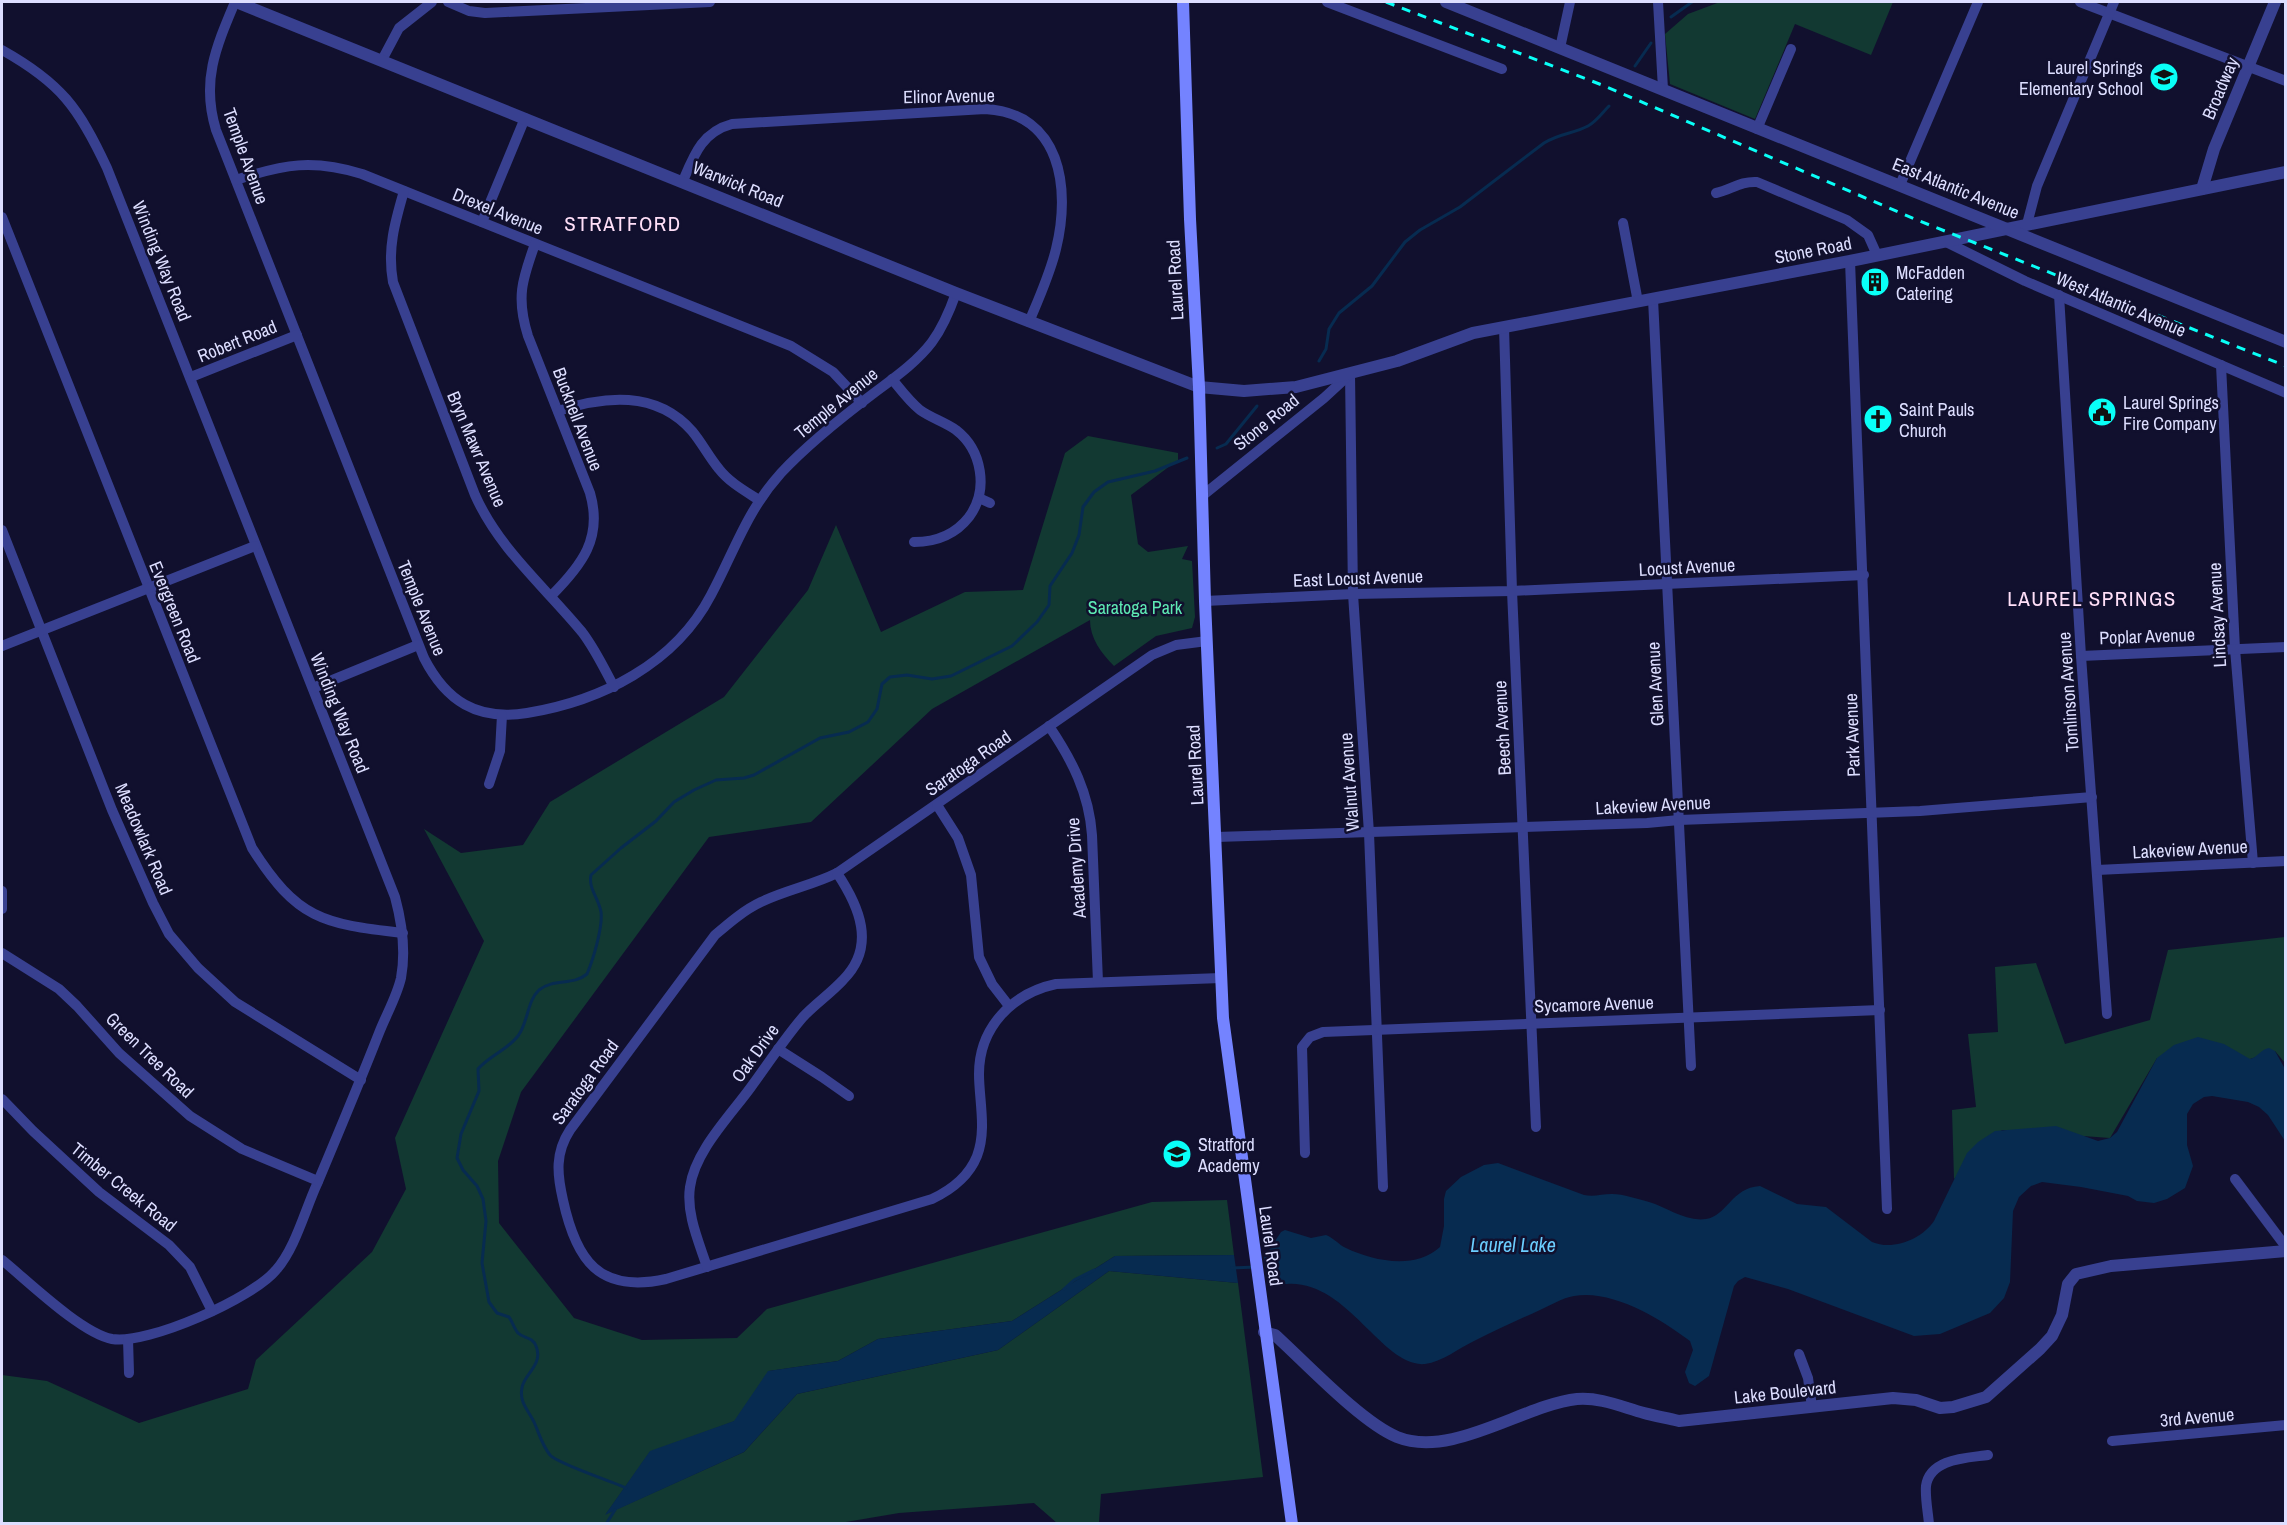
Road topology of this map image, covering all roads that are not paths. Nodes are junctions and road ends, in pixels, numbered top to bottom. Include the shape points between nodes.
1 (235, 2) edge
2 (432, 2) edge
3 (448, 2) edge
4 (710, 2) edge
5 (1183, 2) edge
6 (1327, 2) edge
7 (1446, 2) edge
8 (1570, 2) edge
9 (1658, 2) edge
10 (1978, 2) edge
11 (2080, 2) edge
12 (2114, 2) edge
13 (2275, 2) edge
14 (2110, 13) junction
15 (1560, 48) junction
16 (1791, 49) dead end
17 (2, 50) edge
18 (382, 60) junction
19 (2248, 68) junction
20 (1502, 69) dead end
21 (2286, 81) edge
22 (1663, 88) junction
23 (525, 118) junction
24 (1756, 129) junction
25 (2286, 172) edge
26 (236, 180) junction
27 (683, 181) junction
28 (1900, 185) junction
29 (2202, 189) junction
30 (404, 191) junction
31 (1716, 193) dead end
32 (1964, 211) junction
33 (2, 217) edge
34 (482, 222) junction
35 (1623, 223) dead end
36 (2028, 224) junction
37 (2006, 228) junction
38 (1968, 236) junction
39 (1944, 241) junction
40 (535, 244) junction
41 (7, 246) edge
42 (1877, 255) junction
43 (1850, 261) junction
44 (956, 293) junction
45 (2059, 295) junction
46 (1653, 299) junction
47 (1638, 302) junction
48 (1029, 322) junction
49 (1504, 327) junction
50 (297, 335) junction
51 (2286, 342) edge
52 (2221, 365) junction
53 (1350, 374) junction
54 (191, 377) junction
55 (892, 379) junction
56 (1199, 387) junction
57 (1229, 390) joint
58 (2286, 393) edge
59 (862, 403) junction
60 (558, 411) junction
61 (1202, 496) junction
62 (979, 498) junction
63 (759, 500) junction
64 (990, 503) dead end
65 (2, 530) edge
66 (914, 542) dead end
67 (255, 546) junction
68 (1864, 575) junction
69 (1666, 584) junction
70 (148, 588) junction
71 (1512, 591) junction
72 (1353, 594) junction
73 (551, 596) junction
74 (1205, 601) junction
75 (40, 631) junction
76 (1207, 641) junction
77 (418, 645) junction
78 (2, 646) edge
79 (2286, 647) edge
80 (2235, 649) junction
81 (2081, 656) junction
82 (614, 687) junction
83 (313, 688) junction
84 (502, 715) junction
85 (1049, 726) junction
86 (489, 784) dead end
87 (2092, 797) junction
88 (937, 805) junction
89 (1871, 813) junction
90 (1679, 820) junction
91 (1524, 828) junction
92 (1370, 833) junction
93 (1216, 837) junction
94 (2286, 861) edge
95 (2253, 863) junction
96 (2097, 870) junction
97 (837, 873) junction
98 (2, 891) edge
99 (2, 909) edge
100 (403, 933) junction
101 (2, 953) edge
102 (1221, 978) junction
103 (1098, 982) junction
104 (1009, 1006) junction
105 (1880, 1010) junction
106 (2108, 1014) dead end
107 (1688, 1017) junction
108 (1532, 1023) junction
109 (1377, 1030) junction
110 (778, 1049) junction
111 (1691, 1066) dead end
112 (361, 1080) junction
113 (849, 1096) dead end
114 (2, 1098) edge
115 (1536, 1127) dead end
116 (1305, 1153) dead end
117 (2235, 1179) dead end
118 (318, 1181) junction
119 (1383, 1187) dead end
120 (1887, 1209) dead end
121 (2286, 1249) edge
122 (2, 1260) edge
123 (707, 1267) junction
124 (212, 1311) junction
125 (1264, 1332) junction
126 (128, 1339) junction
127 (1799, 1354) dead end
128 (129, 1373) dead end
129 (1812, 1407) junction
130 (2286, 1425) edge
131 (2112, 1441) dead end
132 (1988, 1455) dead end
133 (1292, 1524) edge
134 (1929, 1524) edge

1 - 18 street, Warwick Road
1 - 26 street, Temple Avenue via 213,56 209,92 216,130
2 - 18 street via 399,28
3 - 4 street via 484,13
5 - 56 main road, Laurel Road
6 - 20 street
7 - 15 street, East Atlantic Avenue
8 - 15 street
9 - 22 street
10 - 28 street
11 - 14 street
12 - 14 street
13 - 19 street, Broadway
14 - 19 street
14 - 36 street via 2037,186
15 - 22 street, East Atlantic Avenue
16 - 24 street
17 - 54 street, Winding Way Road via 54,85 88,128
18 - 23 street, Warwick Road
19 - 21 street
19 - 29 street, Broadway
22 - 24 street, East Atlantic Avenue
23 - 27 street, Warwick Road
23 - 34 street
24 - 28 street, East Atlantic Avenue
25 - 29 street, Stone Road
26 - 30 street, Drexel Avenue via 275,169 326,165
26 - 50 street, Temple Avenue
27 - 44 street, Warwick Road
27 - 48 street, Elinor Avenue via 704,139 732,124 985,109 1015,114 1044,137 1059,172 1061,225 1057,246
28 - 32 street, East Atlantic Avenue
29 - 36 street, Stone Road
30 - 34 street, Drexel Avenue
30 - 73 street, Bryn Mawr Avenue via 389,251 396,294 482,511 504,544
31 - 42 street via 1744,182 1757,182 1847,219 1868,235
32 - 37 street, East Atlantic Avenue
32 - 38 street
33 - 41 street, Evergreen Road
34 - 40 street, Drexel Avenue
35 - 47 street
36 - 37 street, Stone Road
37 - 38 street, Stone Road
37 - 51 street, East Atlantic Avenue
38 - 39 street, Stone Road
39 - 42 street, Stone Road
39 - 45 street, West Atlantic Avenue
40 - 59 street, Drexel Avenue via 791,346 833,372
40 - 60 street, Bucknell Avenue via 521,285 521,314
41 - 70 street, Evergreen Road
42 - 43 street, Stone Road
43 - 46 street, Stone Road
43 - 68 street, Park Avenue
44 - 48 street, Warwick Road
44 - 55 street, Temple Avenue via 932,343
45 - 52 street, West Atlantic Avenue
45 - 81 street, Tomlinson Avenue
46 - 47 street, Stone Road
46 - 69 street, Glen Avenue
47 - 49 street, Stone Road
48 - 56 street, Warwick Road
49 - 53 street, Stone Road via 1473,333
49 - 71 street, Beech Avenue
50 - 54 street, Robert Road
50 - 77 street, Temple Avenue
52 - 58 street, West Atlantic Avenue
52 - 80 street, Lindsay Avenue
53 - 57 street, Stone Road via 1296,387
53 - 61 street, Stone Road
53 - 72 street, Walnut Avenue
54 - 67 street, Winding Way Road
55 - 59 street, Temple Avenue
55 - 62 street via 918,408 969,443 980,469
56 - 57 street, Warwick Road
56 - 61 main road, Laurel Road
59 - 63 street, Temple Avenue via 804,450
60 - 63 street via 616,399 655,405 683,423 724,475
60 - 73 street, Bucknell Avenue via 590,493 594,523 585,556
61 - 74 main road, Laurel Road
62 - 64 street
62 - 66 street via 967,520 950,535 932,542
63 - 82 street, Temple Avenue via 710,597 693,622 662,654
65 - 75 street, Meadowlark Road
67 - 70 street
67 - 83 street, Winding Way Road
68 - 69 street, Locust Avenue
68 - 89 street, Park Avenue
69 - 71 street, Locust Avenue
69 - 90 street, Glen Avenue
70 - 75 street
70 - 100 street, Evergreen Road via 252,848 270,876 309,912 336,923
71 - 72 street, East Locust Avenue
71 - 91 street, Beech Avenue
72 - 74 street, East Locust Avenue
72 - 92 street, Walnut Avenue
73 - 82 street, Bryn Mawr Avenue via 591,644
74 - 76 main road, Laurel Road
75 - 78 street
75 - 112 street, Meadowlark Road via 112,810 169,934 235,1002
76 - 85 street, Saratoga Road via 1176,645 1152,655
76 - 93 main road, Laurel Road
77 - 83 street
77 - 84 street, Temple Avenue via 438,681 452,695 470,707
79 - 80 street, Poplar Avenue
80 - 81 street, Poplar Avenue
80 - 95 street, Lindsay Avenue
81 - 87 street, Tomlinson Avenue
82 - 84 street, Temple Avenue via 558,708
83 - 100 street, Winding Way Road via 396,897
84 - 86 street via 500,751
85 - 88 street, Saratoga Road
85 - 103 street, Academy Drive via 1072,761 1088,804
87 - 89 street, Lakeview Avenue
87 - 96 street, Tomlinson Avenue
88 - 97 street, Saratoga Road
88 - 104 street via 958,838 971,874 982,966
89 - 90 street, Lakeview Avenue
89 - 105 street, Park Avenue
90 - 91 street, Lakeview Avenue
90 - 107 street, Glen Avenue
91 - 92 street, Lakeview Avenue
91 - 108 street, Beech Avenue
92 - 93 street, Lakeview Avenue
92 - 109 street, Walnut Avenue
93 - 102 main road, Laurel Road
94 - 95 street, Lakeview Avenue
95 - 96 street, Lakeview Avenue
96 - 106 street, Tomlinson Avenue
97 - 110 street, Oak Drive via 860,914 858,954 844,980 807,1012
97 - 123 street, Saratoga Road via 761,902 715,935 570,1130 559,1151 558,1173 570,1229 583,1257 594,1268 616,1279 638,1283
98 - 99 street
100 - 112 street, Winding Way Road via 400,978
101 - 118 street, Green Tree Road via 59,989 125,1059 190,1116 242,1149
102 - 103 street, Saratoga Road
102 - 125 main road, Laurel Road via 1224,1031
103 - 104 street, Saratoga Road via 1048,986
104 - 123 street, Saratoga Road via 993,1027 981,1056 979,1150 969,1171 951,1189 924,1203
105 - 107 street, Sycamore Avenue
105 - 120 street, Park Avenue
107 - 108 street, Sycamore Avenue
107 - 111 street, Glen Avenue
108 - 109 street, Sycamore Avenue
108 - 115 street, Beech Avenue
109 - 116 street, Sycamore Avenue via 1323,1032 1310,1037 1302,1047
109 - 119 street, Walnut Avenue
110 - 113 street
110 - 123 street, Oak Drive via 705,1149 694,1172 690,1205
112 - 118 street, Winding Way Road
114 - 124 street, Timber Creek Road via 99,1192 170,1245 190,1267
117 - 121 street
118 - 124 street, Winding Way Road via 285,1259 275,1272 251,1291
121 - 129 street, Lake Boulevard via 2111,1266 2076,1274 2068,1284 2062,1315 2052,1336 1978,1400 1940,1408 1893,1398
122 - 126 street, Winding Way Road via 97,1334
124 - 126 street, Winding Way Road via 159,1332
125 - 129 street, Lake Boulevard via 1275,1335 1350,1403 1399,1438 1450,1439 1577,1399 1599,1400 1679,1420
125 - 133 main road, Laurel Road
126 - 128 street
127 - 129 street via 1808,1378
130 - 131 street, 3rd Avenue
132 - 134 street via 1954,1460 1934,1471 1926,1485

